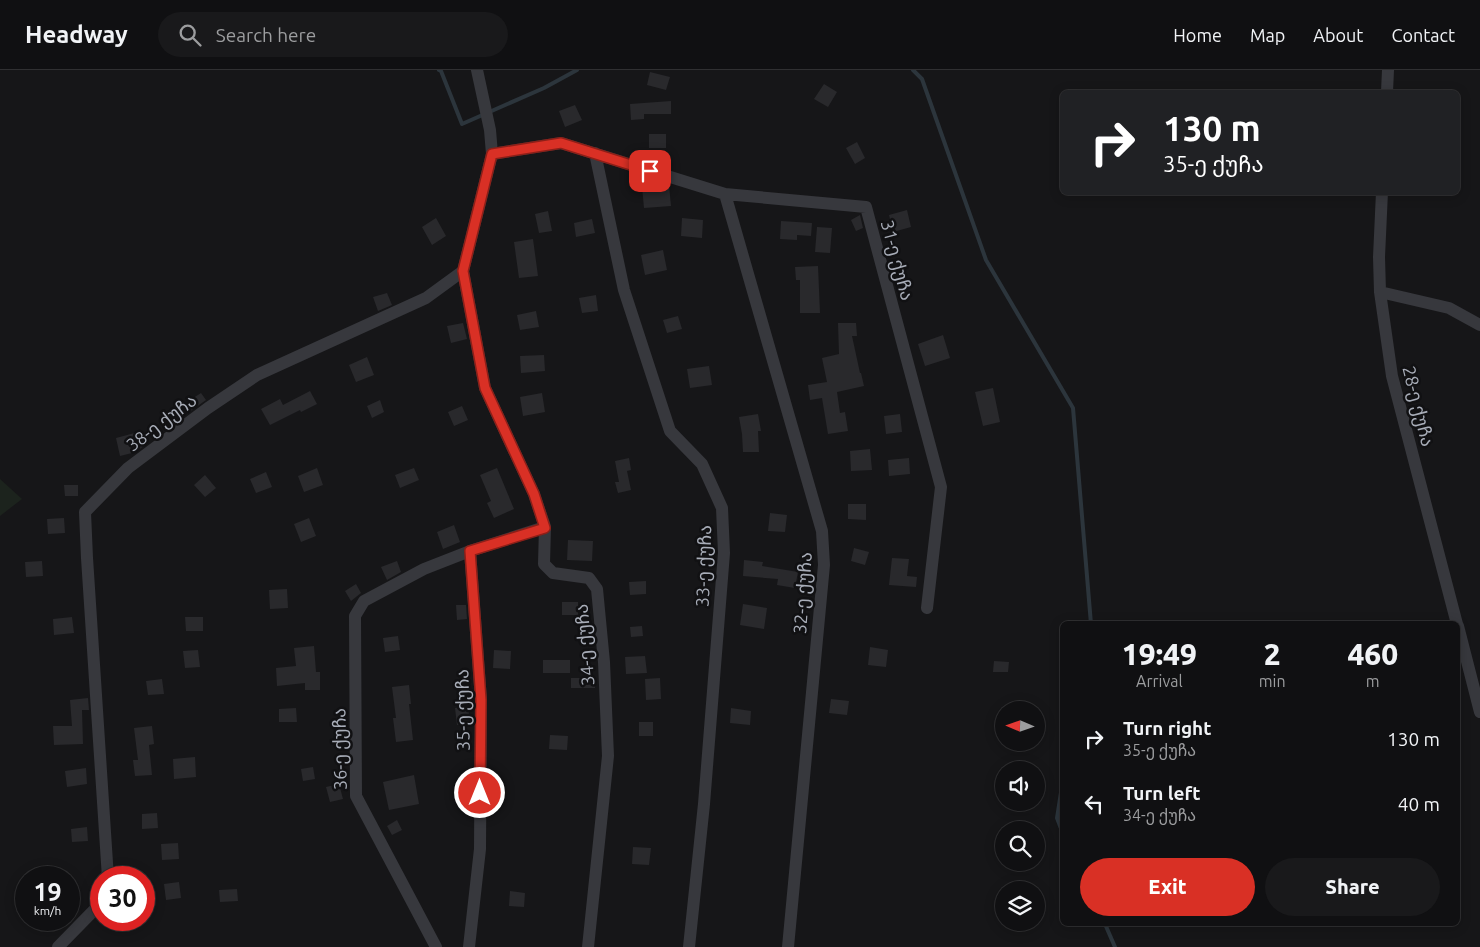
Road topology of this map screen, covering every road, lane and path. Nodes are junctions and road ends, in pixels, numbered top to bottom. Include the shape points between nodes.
1 (477, 70) edge
2 (1388, 70) edge
3 (1387, 90) edge
4 (595, 153) junction
5 (492, 154) junction
6 (724, 194) junction
7 (1382, 195) edge
8 (463, 271) junction
9 (1380, 292) junction
10 (1480, 325) edge
11 (545, 528) junction
12 (470, 551) junction
13 (927, 608) dead end
14 (1456, 621) edge
15 (1460, 636) edge
16 (1480, 712) edge
17 (107, 866) edge
18 (90, 914) edge
19 (58, 947) edge
20 (436, 947) edge
21 (469, 947) edge
22 (588, 947) edge
23 (689, 947) edge
24 (788, 947) edge

1 - 5 street
2 - 3 street
4 - 5 street, 31-ე ქუჩა via 561,143
4 - 6 street, 31-ე ქუჩა
4 - 23 street, 33-ე ქუჩა via 624,290 670,431 702,464 722,508 724,553
5 - 8 street
6 - 13 street, 31-ე ქუჩა via 866,207 941,487
6 - 24 street, 32-ე ქუჩა via 822,531 824,565
7 - 9 street, 28-ე ქუჩა
8 - 11 street, 34-ე ქუჩა via 485,388 534,494
8 - 17 street, 38-ე ქუჩა via 426,298 257,375 128,468 85,512
9 - 10 street via 1449,308
9 - 14 street, 28-ე ქუჩა via 1392,376
11 - 12 street
11 - 22 street, 34-ე ქუჩა via 544,564 553,573 589,578 597,588 608,756
12 - 20 street, 36-ე ქუჩა via 424,569 364,601 355,616 356,796
12 - 21 street, 35-ე ქუჩა via 481,700 480,849
15 - 16 street, 28-ე ქუჩა
18 - 19 street

